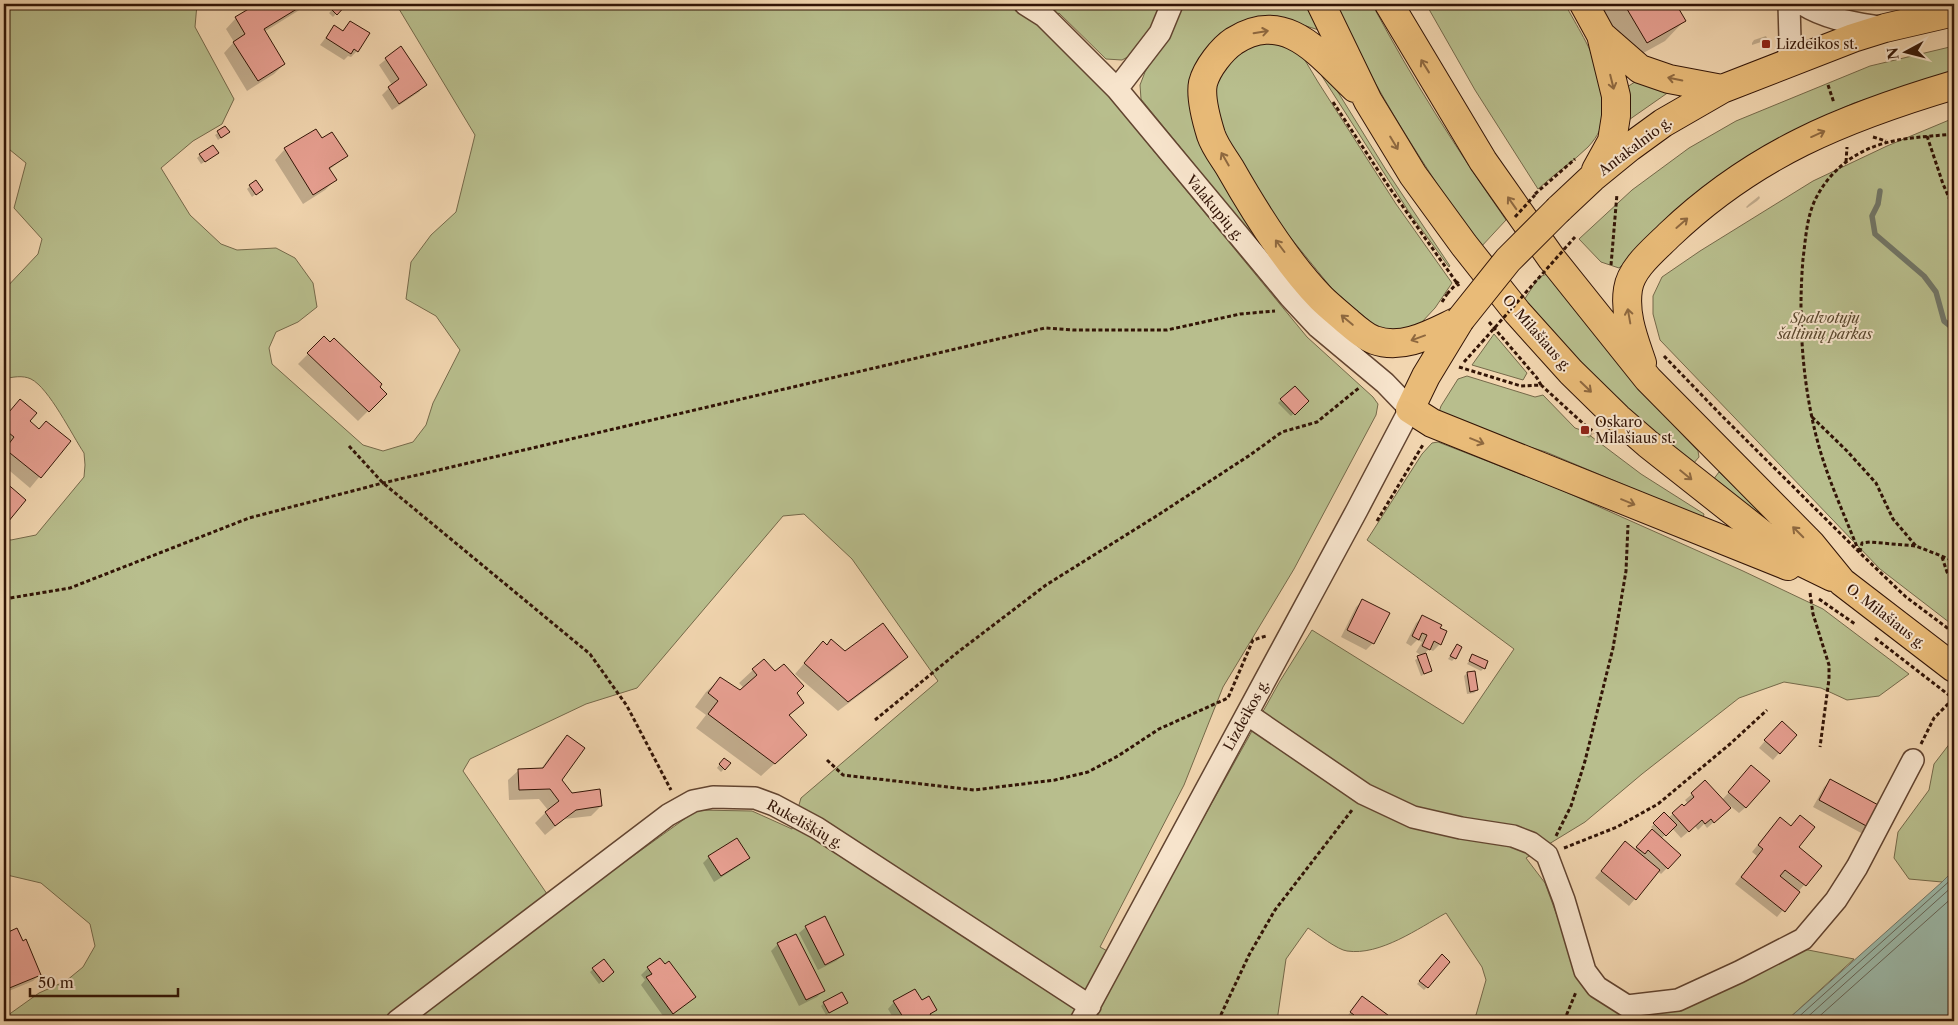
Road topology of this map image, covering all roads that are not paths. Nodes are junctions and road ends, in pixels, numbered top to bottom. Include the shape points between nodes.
1 (1025, 4) edge
2 (1172, 4) edge
3 (1321, 4) edge
4 (1388, 4) edge
5 (1584, 4) edge
6 (1789, 4) edge
7 (1802, 4) edge
8 (1954, 12) edge
9 (1885, 28) junction
10 (1601, 35) junction
11 (1788, 62) junction
12 (1954, 85) edge
13 (1117, 89) junction
14 (1722, 89) junction
15 (1368, 101) junction
16 (1592, 178) junction
17 (1311, 303) junction
18 (1460, 320) junction
19 (1648, 379) junction
20 (1410, 408) junction
21 (1842, 582) junction
22 (1954, 668) edge
23 (1246, 714) junction
24 (1913, 760) road end
25 (1086, 1014) edge
26 (397, 1021) edge

1 - 13 street, Valakupių g. via 1044,16
2 - 13 street via 1160,34
3 - 15 main road, O. Milašiaus g.
19 -> 4 main road, O. Milašiaus g. via 1552,259 1483,161
5 - 10 main road
6 - 11 street
7 - 9 street via 1832,18
8 - 9 main road, Antakalnio g.
9 - 11 main road, Antakalnio g.
14 -> 10 main road via 1669,79 1640,69
10 -> 16 main road via 1616,96 1616,116 1612,141
11 - 14 main road, Antakalnio g.
19 -> 12 main road via 1632,334 1627,311 1628,288 1647,256 1682,222 1767,160 1842,122
13 - 17 street, Valakupių g. via 1254,254
14 - 16 main road, Antakalnio g. via 1664,123
17 -> 15 main road via 1280,246 1249,202 1212,137 1204,105 1203,83 1225,47 1242,36 1261,30 1280,30 1305,41
15 -> 21 main road, O. Milašiaus g. via 1413,175 1464,245 1517,312 1571,372 1648,444 1791,557
16 - 18 main road, Antakalnio g., bridge via 1508,260
18 -> 17 main road via 1417,340 1396,344 1374,340
17 - 20 street via 1318,326
18 - 20 main road, Antakalnio g.
21 -> 19 main road, O. Milašiaus g. via 1810,544
20 -> 21 main road via 1432,422 1803,572
20 - 23 street, Lizdeikos g.
21 - 22 main road, O. Milašiaus g. via 1882,628
23 - 24 street via 1364,794 1413,817 1513,836 1531,843 1547,855 1586,971 1597,987 1627,1006 1678,1000 1804,939 1836,900 1857,867
23 - 25 street, Lizdeikos g.
25 - 26 street, Rukeliškių g. via 817,828 774,804 754,798 713,797 693,801 648,830

